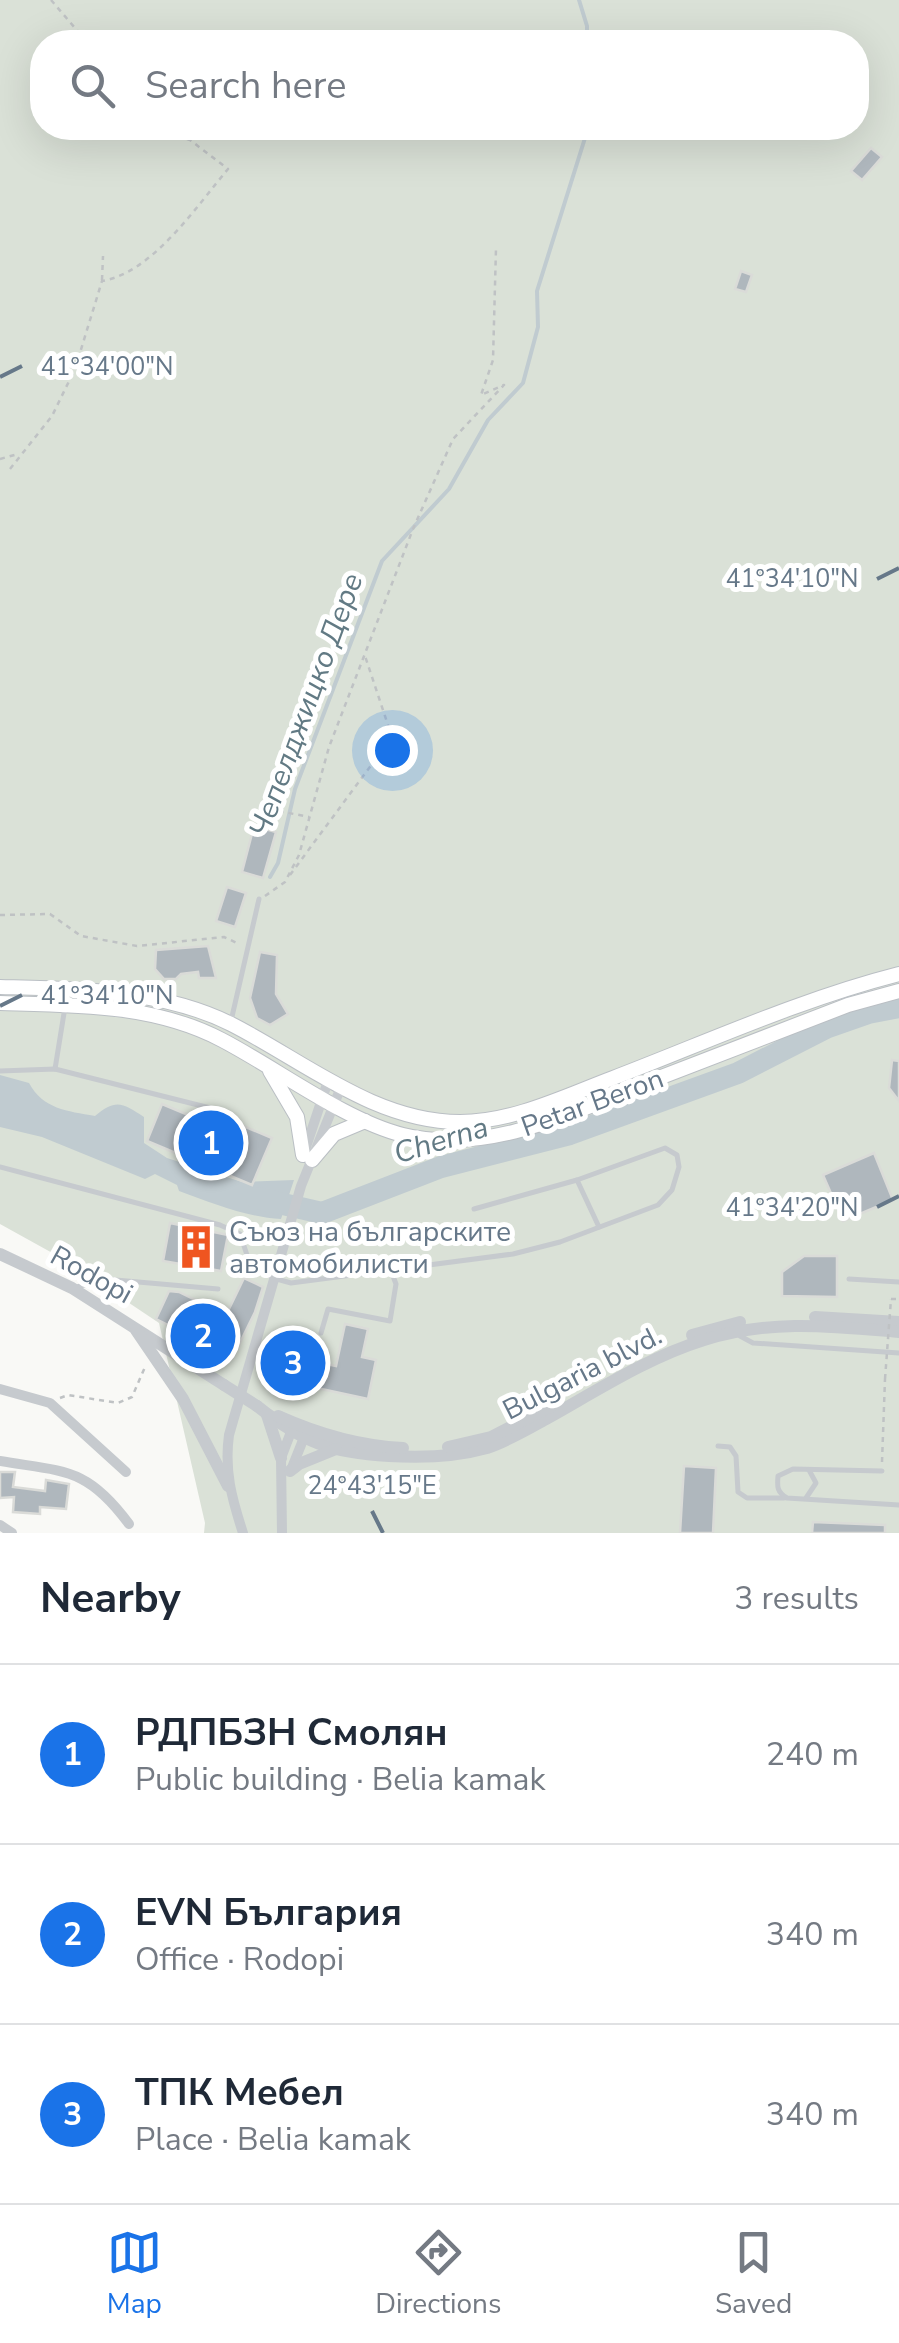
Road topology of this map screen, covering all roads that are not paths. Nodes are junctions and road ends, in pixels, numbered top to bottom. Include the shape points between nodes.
1 (259, 899) road end
2 (899, 974) edge
3 (0, 987) edge
4 (899, 990) edge
5 (67, 996) junction
6 (0, 1003) edge
7 (230, 1024) junction
8 (267, 1066) junction
9 (56, 1068) junction
10 (0, 1071) edge
11 (335, 1084) junction
12 (328, 1100) junction
13 (214, 1108) dead end
14 (365, 1121) junction
15 (308, 1157) junction
16 (0, 1167) edge
17 (578, 1180) junction
18 (474, 1209) dead end
19 (600, 1228) junction
20 (0, 1254) edge
21 (390, 1268) junction
22 (274, 1278) junction
23 (849, 1280) dead end
24 (899, 1282) edge
25 (72, 1288) junction
26 (218, 1289) dead end
27 (899, 1322) edge
28 (132, 1324) junction
29 (733, 1332) junction
30 (899, 1332) edge
31 (321, 1333) dead end
32 (899, 1353) edge
33 (0, 1389) edge
34 (262, 1410) junction
35 (299, 1431) junction
36 (718, 1446) dead end
37 (336, 1449) junction
38 (281, 1458) junction
39 (0, 1462) edge
40 (808, 1470) junction
41 (290, 1471) junction
42 (882, 1471) road end
43 (126, 1472) dead end
44 (228, 1486) junction
45 (281, 1489) junction
46 (787, 1498) junction
47 (804, 1499) junction
48 (899, 1505) edge
49 (129, 1524) dead end
50 (0, 1525) edge
51 (12, 1533) edge
52 (243, 1533) edge
53 (282, 1533) edge

1 - 7 lane
2 - 11 main road, Petar Beron via 496,1118 430,1118
3 - 5 main road, Petar Beron
4 - 14 main road, Petar Beron via 495,1135 420,1138
5 - 6 main road, Petar Beron
5 - 7 main road, Petar Beron via 154,1000
5 - 8 main road, Petar Beron via 166,1018
5 - 9 lane
7 - 11 main road, Petar Beron
8 - 12 main road, Petar Beron
8 - 15 main road via 297,1117
9 - 10 lane
9 - 13 lane
11 - 12 street
12 - 14 main road, Petar Beron
12 - 15 street
14 - 15 main road via 334,1134
15 - 22 street
16 - 22 lane via 220,1224 240,1234 249,1261
17 - 18 lane
17 - 19 lane
17 - 19 lane via 665,1148 677,1155 672,1190 658,1205
19 - 21 lane via 513,1254
20 - 25 street, Rodopi
21 - 22 lane via 291,1283
21 - 31 lane via 396,1284 390,1322 328,1308
22 - 44 street via 229,1435
23 - 24 lane
25 - 26 lane via 104,1279
25 - 28 street, Rodopi
27 - 35 street, Bulgaria blvd. via 788,1316 716,1327 468,1444 388,1447
28 - 34 street, Rodopi, bridge
28 - 44 street via 183,1400
29 - 30 street, Bulgaria blvd. via 803,1323
29 - 32 lane via 754,1343
29 - 37 street, Bulgaria blvd. via 636,1369 490,1447 414,1457
33 - 43 street via 50,1403
34 - 35 street, Rodopi
34 - 38 street
35 - 37 street, Bulgaria blvd.
35 - 38 street
35 - 41 street
36 - 46 lane via 730,1446 736,1456 738,1492
37 - 41 street
38 - 45 street
39 - 49 street via 86,1479
40 - 42 lane
40 - 46 lane via 778,1476 776,1487
40 - 47 lane via 816,1484
41 - 45 street
44 - 52 street
45 - 53 street
46 - 47 lane
47 - 48 lane
50 - 51 street

